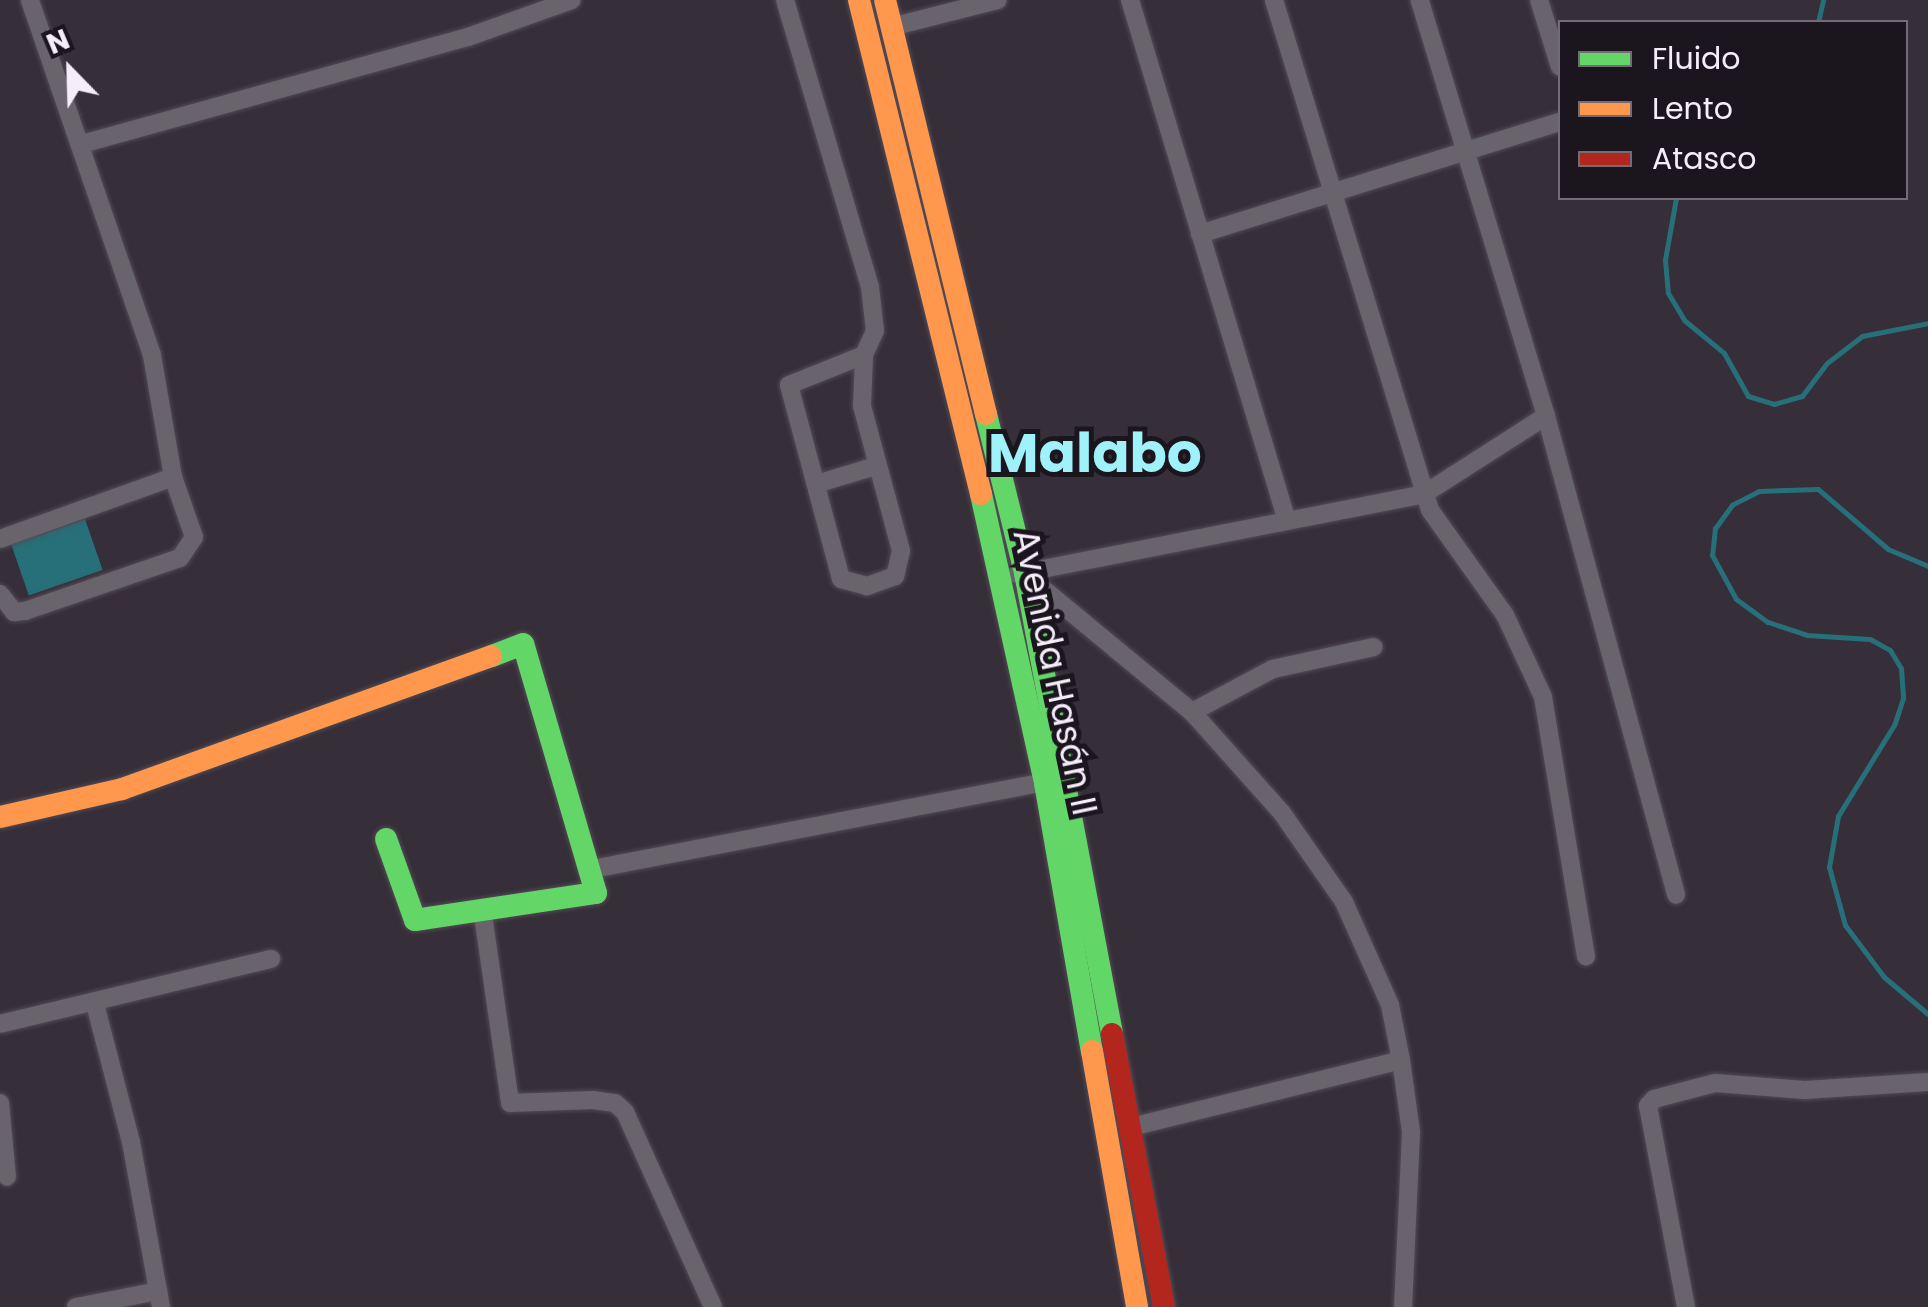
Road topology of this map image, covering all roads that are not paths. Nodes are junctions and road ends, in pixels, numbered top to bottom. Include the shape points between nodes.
1 (30, 0) edge
2 (572, 0) edge
3 (785, 0) edge
4 (859, 0) edge
5 (885, 0) edge
6 (998, 0) edge
7 (1130, 0) edge
8 (1274, 0) edge
9 (1420, 0) edge
10 (1538, 0) edge
11 (891, 27) junction
12 (1558, 62) edge
13 (1558, 123) edge
14 (82, 144) junction
15 (1464, 152) junction
16 (1330, 194) junction
17 (1200, 234) junction
18 (864, 355) junction
19 (1546, 416) junction
20 (876, 466) junction
21 (174, 477) junction
22 (816, 484) junction
23 (1424, 494) junction
24 (1287, 522) junction
25 (0, 539) edge
26 (1025, 573) junction
27 (1001, 577) junction
28 (0, 594) edge
29 (1374, 647) dead end
30 (1192, 712) junction
31 (1056, 780) junction
32 (0, 817) edge
33 (386, 838) dead end
34 (593, 869) junction
35 (1676, 895) dead end
36 (482, 908) junction
37 (1586, 956) dead end
38 (271, 959) dead end
39 (95, 1004) junction
40 (0, 1024) edge
41 (1402, 1060) junction
42 (1928, 1082) edge
43 (0, 1103) edge
44 (1131, 1128) junction
45 (7, 1177) dead end
46 (159, 1299) edge
47 (1685, 1306) edge
48 (76, 1307) edge
49 (713, 1307) edge
50 (1137, 1307) edge
51 (1164, 1307) edge
52 (1404, 1307) edge

1 - 14 street
2 - 14 street via 468,37
3 - 18 street via 870,287 875,331
4 - 27 main road, Avenida Hasán II
5 - 11 main road, Avenida Hasán II
6 - 11 street
7 - 17 street
8 - 16 street
9 - 15 street
10 - 12 street
11 - 26 main road, Avenida Hasán II
13 - 15 street
14 - 21 street via 158,375
15 - 16 street
15 - 19 street
16 - 17 street
16 - 23 street
17 - 24 street
18 - 20 street via 862,406
18 - 22 street via 789,385
19 - 23 street
19 - 35 street
20 - 22 street
20 - 22 street via 901,551 900,568 883,582 848,585 841,579
21 - 25 street
21 - 28 street via 194,536 180,558 25,611 14,612
23 - 24 street
23 - 37 street via 1505,615 1542,697
24 - 26 street
26 - 27 street
26 - 30 street
26 - 31 main road, Avenida Hasán II
27 - 31 main road, Avenida Hasán II
29 - 30 street via 1273,668
30 - 41 street via 1282,813 1344,902 1390,1005
31 - 34 street
31 - 44 main road, Avenida Hasán II
31 - 50 main road, Avenida Hasán II
32 - 34 main road via 122,789 523,644
33 - 36 main road via 415,920
34 - 36 main road via 596,893 590,899
36 - 49 street via 510,1104 593,1100 625,1112
38 - 39 street
39 - 40 street
39 - 46 street via 131,1142
41 - 44 street
41 - 52 street via 1410,1132
42 - 47 street via 1805,1090 1715,1083 1654,1098 1648,1106
43 - 45 street
44 - 51 main road, Avenida Hasán II
46 - 48 street

